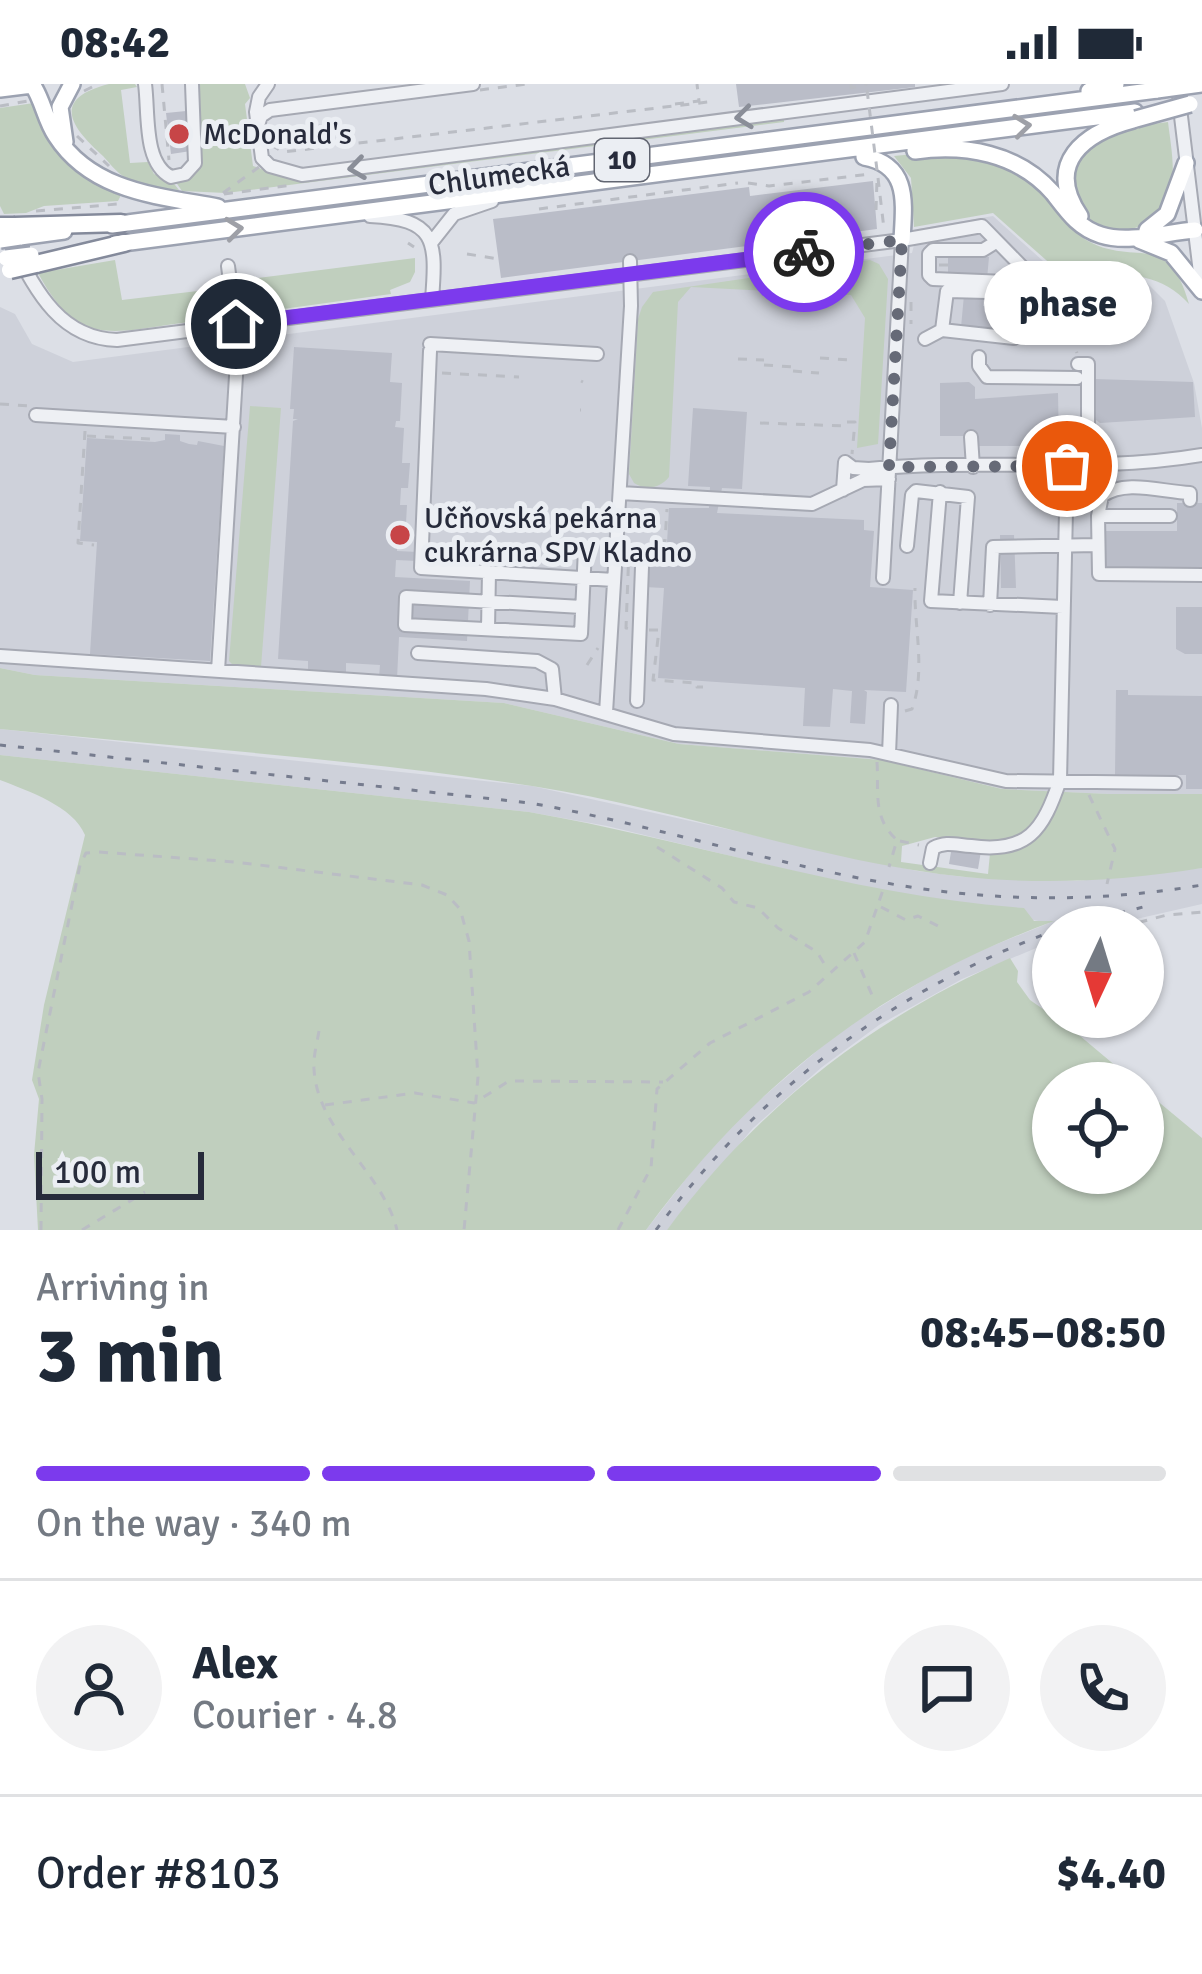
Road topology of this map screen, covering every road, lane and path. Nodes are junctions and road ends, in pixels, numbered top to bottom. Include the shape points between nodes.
1 (98, 84) edge
2 (146, 84) edge
3 (162, 84) edge
4 (192, 84) edge
5 (268, 84) edge
6 (527, 84) edge
7 (697, 84) edge
8 (851, 84) edge
9 (1002, 84) edge
10 (1116, 84) edge
11 (1175, 84) edge
12 (1202, 85) edge
13 (478, 87) edge
14 (867, 87) edge
15 (0, 88) edge
16 (33, 88) edge
17 (75, 89) edge
18 (708, 102) dead end
19 (1196, 104) edge
20 (0, 106) edge
21 (676, 106) junction
22 (1034, 106) junction
23 (1136, 115) junction
24 (73, 129) dead end
25 (262, 131) junction
26 (823, 152) junction
27 (864, 157) junction
28 (75, 160) junction
29 (1186, 163) junction
30 (117, 173) dead end
31 (878, 176) junction
32 (171, 177) junction
33 (738, 183) dead end
34 (748, 183) dead end
35 (541, 189) junction
36 (124, 196) dead end
37 (539, 208) dead end
38 (239, 210) junction
39 (876, 210) dead end
40 (345, 214) junction
41 (121, 223) joint
42 (13, 225) edge
43 (1088, 229) junction
44 (884, 230) dead end
45 (1198, 230) edge
46 (1131, 236) junction
47 (0, 240) edge
48 (902, 240) junction
49 (996, 242) junction
50 (124, 243) joint
51 (431, 243) junction
52 (467, 254) dead end
53 (499, 260) dead end
54 (4, 265) edge
55 (228, 266) dead end
56 (630, 268) junction
57 (1029, 273) junction
58 (1202, 290) edge
59 (1025, 298) junction
60 (432, 299) junction
61 (236, 324) junction
62 (1062, 326) junction
63 (1024, 327) junction
64 (943, 330) junction
65 (925, 339) dead end
66 (597, 354) dead end
67 (980, 357) dead end
68 (820, 358) dead end
69 (738, 359) dead end
70 (850, 360) dead end
71 (1078, 367) junction
72 (442, 373) dead end
73 (819, 374) dead end
74 (519, 377) dead end
75 (36, 416) dead end
76 (86, 424) dead end
77 (760, 424) dead end
78 (234, 427) junction
79 (151, 430) dead end
80 (85, 436) junction
81 (971, 437) dead end
82 (1202, 455) edge
83 (849, 458) junction
84 (1067, 466) junction
85 (1088, 466) junction
86 (973, 467) junction
87 (889, 473) junction
88 (843, 490) junction
89 (940, 492) junction
90 (620, 493) junction
91 (1190, 500) dead end
92 (671, 501) junction
93 (1098, 516) junction
94 (1170, 516) dead end
95 (1065, 544) junction
96 (94, 545) dead end
97 (1097, 545) junction
98 (907, 546) dead end
99 (623, 548) junction
100 (585, 549) dead end
101 (642, 567) dead end
102 (489, 572) junction
103 (1202, 575) edge
104 (583, 578) junction
105 (883, 578) dead end
106 (614, 580) junction
107 (915, 588) dead end
108 (488, 602) junction
109 (960, 603) junction
110 (990, 605) junction
111 (582, 607) junction
112 (1064, 607) junction
113 (633, 628) dead end
114 (488, 629) junction
115 (650, 630) dead end
116 (610, 643) junction
117 (637, 645) junction
118 (418, 652) dead end
119 (0, 656) edge
120 (487, 657) junction
121 (218, 670) junction
122 (703, 687) dead end
123 (486, 689) junction
124 (555, 699) junction
125 (638, 700) dead end
126 (898, 708) joint
127 (606, 713) junction
128 (870, 750) junction
129 (889, 754) junction
130 (1060, 780) junction
131 (1086, 781) junction
132 (1175, 782) dead end
133 (897, 840) junction
134 (657, 847) dead end
135 (931, 855) joint
136 (889, 867) dead end
137 (1107, 884) dead end
138 (883, 890) dead end
139 (879, 906) junction
140 (1202, 912) edge
141 (1164, 916) edge
142 (938, 926) dead end
143 (853, 952) junction
144 (829, 972) junction
145 (875, 1002) dead end
146 (319, 1030) dead end
147 (665, 1082) junction
148 (474, 1103) junction
149 (325, 1105) junction
150 (145, 1192) dead end
151 (41, 1230) edge
152 (82, 1230) edge
153 (397, 1230) edge
154 (464, 1230) edge
155 (618, 1230) edge

1 - 17 path
2 - 32 street via 154,161
3 - 32 path
4 - 32 street via 196,163
5 - 25 street via 257,101
6 - 13 path
7 - 21 path via 699,101
8 - 14 path
9 -> 25 street via 302,176 266,163
10 - 22 main road, 10
11 - 29 street
12 - 22 main road, Chlumecká / 10, bridge
13 - 25 street via 270,110 261,116
14 - 31 path, bridge
15 - 16 main road
16 - 20 path
16 - 28 main road
17 - 28 main road via 64,93 59,111
18 - 21 path
19 - 23 main road, 10, bridge
21 - 25 path via 283,152
22 - 38 main road, Chlumecká / 10
26 -> 23 main road, Chlumecká / 10
23 - 43 main road via 1091,134 1071,159 1069,194
24 - 30 path
26 - 27 main road
26 - 35 main road, Chlumecká / 10
27 - 43 main road via 943,148 1000,158 1034,176
27 - 48 main road via 900,178
28 - 38 main road via 127,188
29 - 45 street
29 - 46 main road via 1165,218
31 - 34 path
31 - 39 path
31 - 44 path
33 - 37 path
35 - 40 main road, Chlumecká / 10
35 - 51 street via 460,210
36 - 42 path via 118,204 42,208
38 - 41 main road, Chlumecká / 10
50 -> 40 main road, Chlumecká / 10
40 - 51 street via 404,218
41 - 42 highway
42 - 47 main road, bridge
42 - 61 street via 49,308 82,334 125,340
43 - 46 main road
45 - 46 main road
45 - 58 street
46 - 58 main road via 1171,253
48 - 49 street via 982,226
48 - 56 street
48 - 87 street
49 - 57 street
49 - 57 street via 983,250 931,251 928,275 1006,281
50 - 54 highway, bridge
51 - 60 street
52 - 53 path
55 - 61 street
56 - 60 street
56 - 90 street
57 - 59 street
59 - 62 street via 1060,307
59 - 63 street
59 - 64 street via 947,291
60 - 61 street
61 - 78 street
62 - 63 street
62 - 71 path via 1076,343
63 - 64 street via 1013,338
64 - 65 street
66 - 102 street via 430,348 421,568
67 - 71 street via 986,376
68 - 70 path
69 - 73 path
71 - 85 street via 1088,364
72 - 74 path
75 - 78 street
76 - 80 path
77 - 83 path via 855,422
78 - 121 street
79 - 80 path via 151,439
80 - 96 path via 78,543
81 - 86 street
82 - 85 street
83 - 87 street via 853,469
83 - 88 street
84 - 85 street
84 - 86 street
84 - 95 street
86 - 87 street
87 - 88 street
87 - 105 street
88 - 92 street via 812,504
89 - 98 street via 912,495
89 - 109 street via 968,497
89 - 109 street via 932,601
90 - 92 street
90 - 99 street
91 - 93 street via 1190,493 1112,489
92 - 99 path via 665,541 653,540 653,550
93 - 94 street
93 - 97 street
95 - 97 street
95 - 110 street via 992,547
95 - 112 street
97 - 103 street via 1099,574
99 - 106 street
99 - 113 path via 626,628
100 - 104 street
101 - 117 street
102 - 104 street
102 - 108 street
104 - 106 street
104 - 111 street
106 - 116 street
107 - 126 path via 916,699 912,709
108 - 111 street
108 - 114 street
108 - 114 street via 406,597 405,625
109 - 110 street
110 - 112 street
111 - 114 street via 581,634
112 - 130 street
115 - 122 path via 659,630 653,680
116 - 117 street
116 - 127 street
117 - 125 street
118 - 120 street
119 - 121 street
120 - 123 street
120 - 124 street via 552,669
121 - 123 street
123 - 124 street
124 - 127 street
126 - 129 street
127 - 128 street via 674,734
128 - 129 street
128 - 133 path via 878,763 877,808
129 - 130 street via 1006,781
130 - 131 street
130 - 135 street via 1030,837 1001,849 943,843
131 - 132 street
131 - 137 path via 1114,849
133 - 135 path
133 - 136 path
134 - 144 path via 734,902 758,908 817,952
138 - 139 path
139 - 142 path
139 - 143 path via 865,943
140 - 141 path
143 - 144 path
143 - 145 path
144 - 147 path via 809,992 710,1043
146 - 149 path via 314,1071
147 - 148 path via 509,1081
147 - 155 path via 656,1089 652,1168
148 - 149 path via 415,1093
148 - 151 path via 467,924 447,895 422,885 235,862 86,854 38,1072
148 - 154 path
149 - 153 path
150 - 152 path

